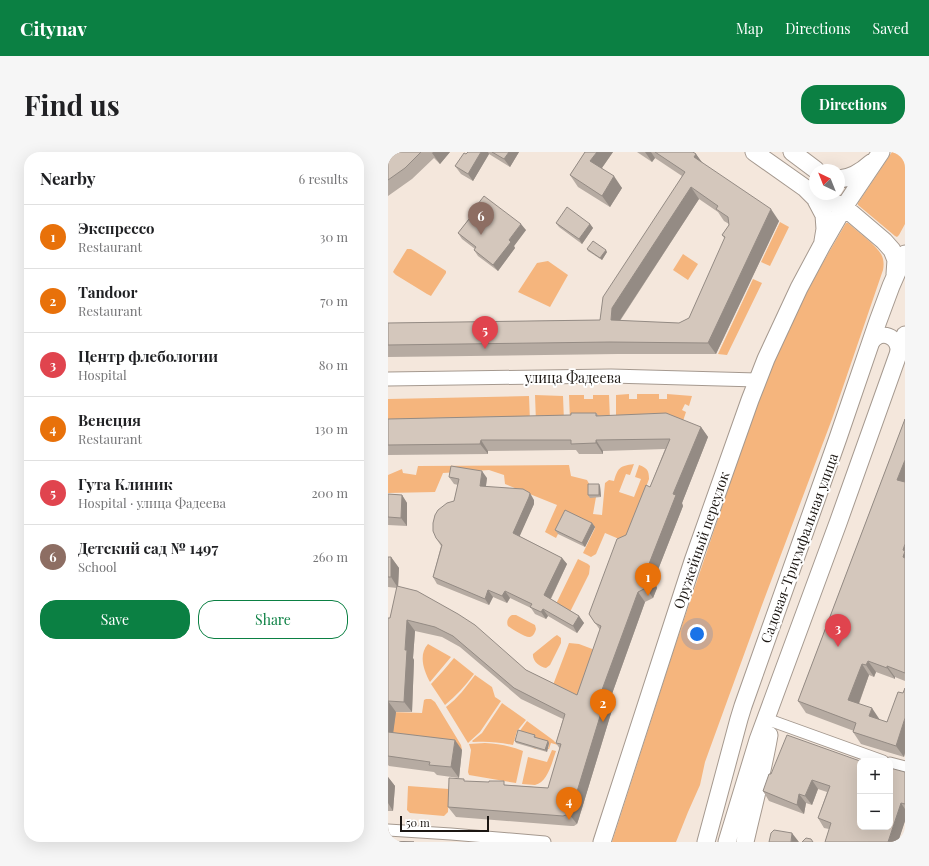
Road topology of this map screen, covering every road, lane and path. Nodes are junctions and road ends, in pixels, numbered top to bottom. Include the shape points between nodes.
1 (754, 152) edge
2 (792, 152) edge
3 (879, 155) edge
4 (809, 165) edge
5 (845, 178) edge
6 (809, 190) edge
7 (816, 200) edge
8 (840, 201) edge
9 (884, 241) junction
10 (822, 245) junction
11 (904, 256) edge
12 (895, 277) junction
13 (905, 335) edge
14 (870, 345) junction
15 (898, 356) junction
16 (388, 379) edge
17 (757, 380) junction
18 (781, 679) junction
19 (772, 721) junction
20 (875, 758) edge
21 (893, 764) edge
22 (905, 767) edge
23 (388, 830) edge
24 (545, 842) edge
25 (602, 842) edge
26 (706, 842) edge
27 (727, 842) edge
28 (745, 842) edge

1 - 6 main road
2 - 4 main road
3 - 5 main road via 868,166
3 - 8 main road, Оружейный переулок
7 - 10 main road via 824,216
8 - 9 main road
8 - 10 main road, Оружейный переулок
9 - 11 street
9 - 12 main road via 896,260
10 - 17 main road, Оружейный переулок
11 - 12 main road, Садовая-Триумфальная улица
12 - 14 main road, Садовая-Триумфальная улица
13 - 15 main road, Садовая-Триумфальная улица
14 - 15 main road via 877,337 887,336 898,345
14 - 26 main road, Садовая-Триумфальная улица via 739,719
15 - 18 main road, Садовая-Триумфальная улица
16 - 17 street, улица Фадеева via 611,376
17 - 25 main road, Оружейный переулок via 690,570
18 - 19 main road
18 - 27 main road, Садовая-Триумфальная улица via 758,740
19 - 20 street
19 - 28 main road
21 - 22 street
23 - 24 street

